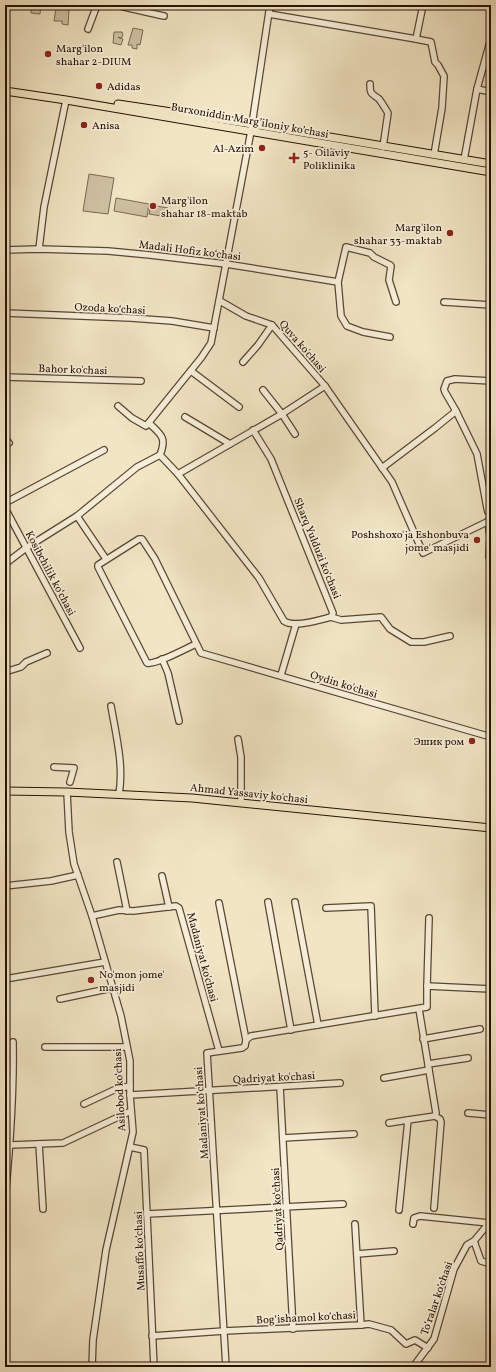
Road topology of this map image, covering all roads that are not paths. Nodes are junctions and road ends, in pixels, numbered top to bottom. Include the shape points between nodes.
1 (97, 5) edge
2 (115, 5) edge
3 (270, 5) edge
4 (423, 5) edge
5 (269, 14) junction
6 (164, 16) dead end
7 (88, 29) dead end
8 (491, 38) edge
9 (416, 39) junction
10 (370, 84) dead end
11 (5, 87) edge
12 (477, 89) junction
13 (5, 91) edge
14 (491, 92) edge
15 (66, 100) junction
16 (251, 128) junction
17 (383, 147) junction
18 (434, 155) junction
19 (464, 160) junction
20 (491, 164) edge
21 (491, 172) edge
22 (39, 249) junction
23 (5, 250) edge
24 (226, 264) junction
25 (338, 282) junction
26 (220, 301) junction
27 (396, 302) dead end
28 (444, 302) dead end
29 (491, 306) edge
30 (5, 313) edge
31 (272, 325) junction
32 (214, 328) junction
33 (390, 337) dead end
34 (243, 362) dead end
35 (190, 371) junction
36 (5, 377) edge
37 (141, 381) dead end
38 (491, 381) edge
39 (325, 386) junction
40 (263, 390) dead end
41 (118, 406) dead end
42 (239, 408) dead end
43 (456, 411) junction
44 (282, 414) junction
45 (185, 417) dead end
46 (149, 423) junction
47 (253, 430) junction
48 (295, 434) dead end
49 (230, 444) junction
50 (104, 450) dead end
51 (160, 455) junction
52 (382, 468) junction
53 (178, 474) junction
54 (5, 503) edge
55 (5, 508) edge
56 (491, 515) edge
57 (77, 516) junction
58 (490, 520) edge
59 (26, 548) junction
60 (106, 559) junction
61 (491, 560) edge
62 (5, 564) edge
63 (331, 617) junction
64 (296, 624) junction
65 (450, 636) dead end
66 (196, 644) junction
67 (80, 648) dead end
68 (47, 653) dead end
69 (162, 659) junction
70 (5, 672) edge
71 (281, 675) junction
72 (111, 706) dead end
73 (179, 722) dead end
74 (491, 737) edge
75 (238, 739) dead end
76 (54, 767) dead end
77 (70, 782) dead end
78 (5, 791) edge
79 (67, 792) junction
80 (119, 794) junction
81 (241, 803) junction
82 (491, 828) edge
83 (117, 862) dead end
84 (78, 875) junction
85 (162, 876) dead end
86 (5, 886) edge
87 (268, 902) dead end
88 (295, 902) dead end
89 (219, 903) dead end
90 (169, 907) junction
91 (326, 908) dead end
92 (127, 911) junction
93 (92, 916) junction
94 (429, 918) dead end
95 (105, 962) junction
96 (5, 978) edge
97 (427, 986) junction
98 (112, 988) junction
99 (491, 989) edge
100 (60, 999) dead end
101 (418, 1009) junction
102 (375, 1016) junction
103 (318, 1025) junction
104 (480, 1029) dead end
105 (291, 1030) junction
106 (423, 1039) junction
107 (246, 1040) junction
108 (13, 1042) dead end
109 (127, 1047) junction
110 (45, 1048) dead end
111 (219, 1052) junction
112 (468, 1058) dead end
113 (428, 1067) junction
114 (384, 1078) dead end
115 (340, 1083) dead end
116 (130, 1086) junction
117 (280, 1087) junction
118 (210, 1091) junction
119 (130, 1095) junction
120 (84, 1104) dead end
121 (131, 1111) junction
122 (468, 1113) dead end
123 (491, 1115) edge
124 (435, 1116) junction
125 (408, 1120) junction
126 (389, 1123) dead end
127 (354, 1134) dead end
128 (283, 1138) junction
129 (39, 1144) junction
130 (10, 1145) junction
131 (130, 1147) junction
132 (5, 1199) edge
133 (343, 1204) dead end
134 (286, 1207) junction
135 (434, 1208) dead end
136 (43, 1210) dead end
137 (217, 1210) junction
138 (399, 1210) dead end
139 (147, 1214) junction
140 (490, 1220) edge
141 (355, 1224) dead end
142 (413, 1224) dead end
143 (474, 1241) junction
144 (394, 1251) dead end
145 (357, 1254) junction
146 (491, 1264) edge
147 (361, 1325) junction
148 (293, 1329) junction
149 (224, 1331) junction
150 (152, 1336) junction
151 (428, 1348) junction
152 (92, 1367) edge
153 (154, 1367) edge
154 (226, 1367) edge
155 (413, 1367) edge

1 - 7 street
2 - 6 street
3 - 5 street
4 - 9 street
5 - 9 street
5 - 16 street
8 - 12 street
9 - 18 street via 431,42 435,62 444,76 442,108
10 - 17 street via 370,92 388,113
11 - 16 main road, Burxoniddin Marg’iloniy ko’chasi
12 - 14 street
12 - 19 street
13 - 15 main road, Burxoniddin Marg’iloniy ko’chasi
15 - 16 main road, Burxoniddin Marg’iloniy ko’chasi
15 - 22 street via 44,207
16 - 17 main road, Burxoniddin Marg’iloniy ko’chasi
16 - 21 main road, Burxoniddin Marg’iloniy ko’chasi
16 - 24 street
17 - 18 main road, Burxoniddin Marg’iloniy ko’chasi
18 - 19 main road, Burxoniddin Marg’iloniy ko’chasi
19 - 20 main road, Burxoniddin Marg’iloniy ko’chasi
22 - 23 street, Madali Hofiz koʻchasi
22 - 24 street, Madali Hofiz koʻchasi via 108,251
24 - 25 street, Madali Hofiz koʻchasi
24 - 26 street
25 - 27 street via 346,247 370,253 374,258 391,266 390,280
25 - 33 street via 341,316 347,326
26 - 31 street, Quva ko'chasi via 246,316
26 - 32 street
28 - 29 street
30 - 32 street, Ozoda koʻchasi via 131,318
31 - 34 street
31 - 39 street, Quva ko'chasi
32 - 35 street via 207,350
35 - 42 street
35 - 46 street
36 - 37 street, Bahor ko'chasi
38 - 43 street via 447,381 445,392
39 - 44 street
39 - 52 street, Quva ko'chasi
40 - 44 street
41 - 46 street via 145,426
43 - 52 street
43 - 56 street via 475,448 488,512
44 - 47 street
44 - 48 street
45 - 49 street
46 - 51 street via 162,436 164,442
47 - 49 street
47 - 63 street, Sharq Yulduzi koʻchasi via 271,459 333,613
49 - 53 street
50 - 54 street
51 - 53 street
51 - 57 street via 136,467
52 - 58 street, Quva ko'chasi via 392,482 423,553
53 - 64 street via 259,578 284,621
55 - 59 street, Kosibchilik koʻchasi
57 - 59 street
57 - 60 street
58 - 61 street
59 - 62 street
59 - 67 street, Kosibchilik koʻchasi
60 - 66 street, Oydin ko'chasi via 142,539 155,559
60 - 69 street via 98,567 145,662 150,664
63 - 64 street, Sharq Yulduzi koʻchasi
63 - 65 street via 341,620 380,617 390,629 411,642
64 - 71 street
66 - 69 street
66 - 71 street, Oydin ko'chasi via 205,655
68 - 70 street via 26,662 21,667
69 - 73 street via 168,673
71 - 74 street, Oydin ko'chasi
72 - 80 street via 119,755
75 - 81 street via 241,757
76 - 77 street via 74,768
78 - 79 main road, Ahmad Yassaviy ko'chasi
79 - 80 main road, Ahmad Yassaviy ko'chasi
79 - 84 street, Asilobod koʻchasi via 69,832
80 - 81 main road, Ahmad Yassaviy ko'chasi
81 - 82 main road, Ahmad Yassaviy ko'chasi
83 - 92 street
84 - 86 street
84 - 93 street, Asilobod koʻchasi
85 - 90 street
87 - 105 street
88 - 103 street
89 - 107 street
90 - 92 street
90 - 111 street, Madaniyat ko'chasi via 180,908
91 - 102 street via 371,906
92 - 93 street via 119,910
93 - 95 street, Asilobod koʻchasi
94 - 97 street
95 - 96 street
95 - 98 street, Asilobod koʻchasi
97 - 99 street
97 - 101 street via 427,1007
98 - 100 street
98 - 109 street, Asilobod koʻchasi
101 - 102 street, Madaniyat koʻchasi
101 - 106 street
102 - 103 street, Madaniyat koʻchasi
103 - 105 street, Madaniyat koʻchasi
104 - 106 street
105 - 107 street, Madaniyat koʻchasi via 251,1036
106 - 113 street
107 - 111 street, Madaniyat koʻchasi via 242,1048
108 - 130 street
109 - 110 street
109 - 116 street, Asilobod koʻchasi
111 - 118 street, Madaniyat koʻchasi via 207,1053
112 - 113 street
113 - 114 street
113 - 124 street
115 - 117 street, Qadriyat ko'chasi
116 - 119 street, Asilobod koʻchasi
116 - 120 street via 116,1089
117 - 118 street, Qadriyat ko'chasi
117 - 128 street, Qadriyat koʻchasi
118 - 119 street, Qadriyat ko'chasi
118 - 137 street, Madaniyat koʻchasi
119 - 121 street, Asilobod koʻchasi
121 - 129 street via 63,1143
121 - 131 street, Asilobod koʻchasi via 133,1132
122 - 123 street
124 - 125 street
124 - 135 street via 441,1122
125 - 126 street
125 - 138 street
127 - 128 street
128 - 134 street, Qadriyat koʻchasi
129 - 130 street
129 - 136 street
130 - 132 street
131 - 139 street, Musaffo koʻchasi via 144,1150
131 - 152 street, Asilobod koʻchasi via 106,1250
133 - 134 street
134 - 137 street
134 - 148 street, Qadriyat koʻchasi
137 - 139 street
137 - 149 street, Madaniyat koʻchasi
139 - 150 street, Musaffo koʻchasi
140 - 142 street via 420,1216 414,1218
140 - 143 street, Toʻralar koʻchasi
141 - 145 street, Bogʻishamol koʻchasi
143 - 146 street via 481,1261
143 - 151 street, Toʻralar koʻchasi via 467,1245 454,1269 434,1339
144 - 145 street
145 - 147 street, Bogʻishamol koʻchasi
147 - 148 street, Bogʻishamol koʻchasi
147 - 151 street via 369,1324 391,1330 406,1344 414,1340
148 - 149 street, Bogʻishamol koʻchasi
149 - 150 street, Bogʻishamol koʻchasi
149 - 154 street, Madaniyat koʻchasi
150 - 153 street, Musaffo koʻchasi
151 - 155 street, Toʻralar koʻchasi

